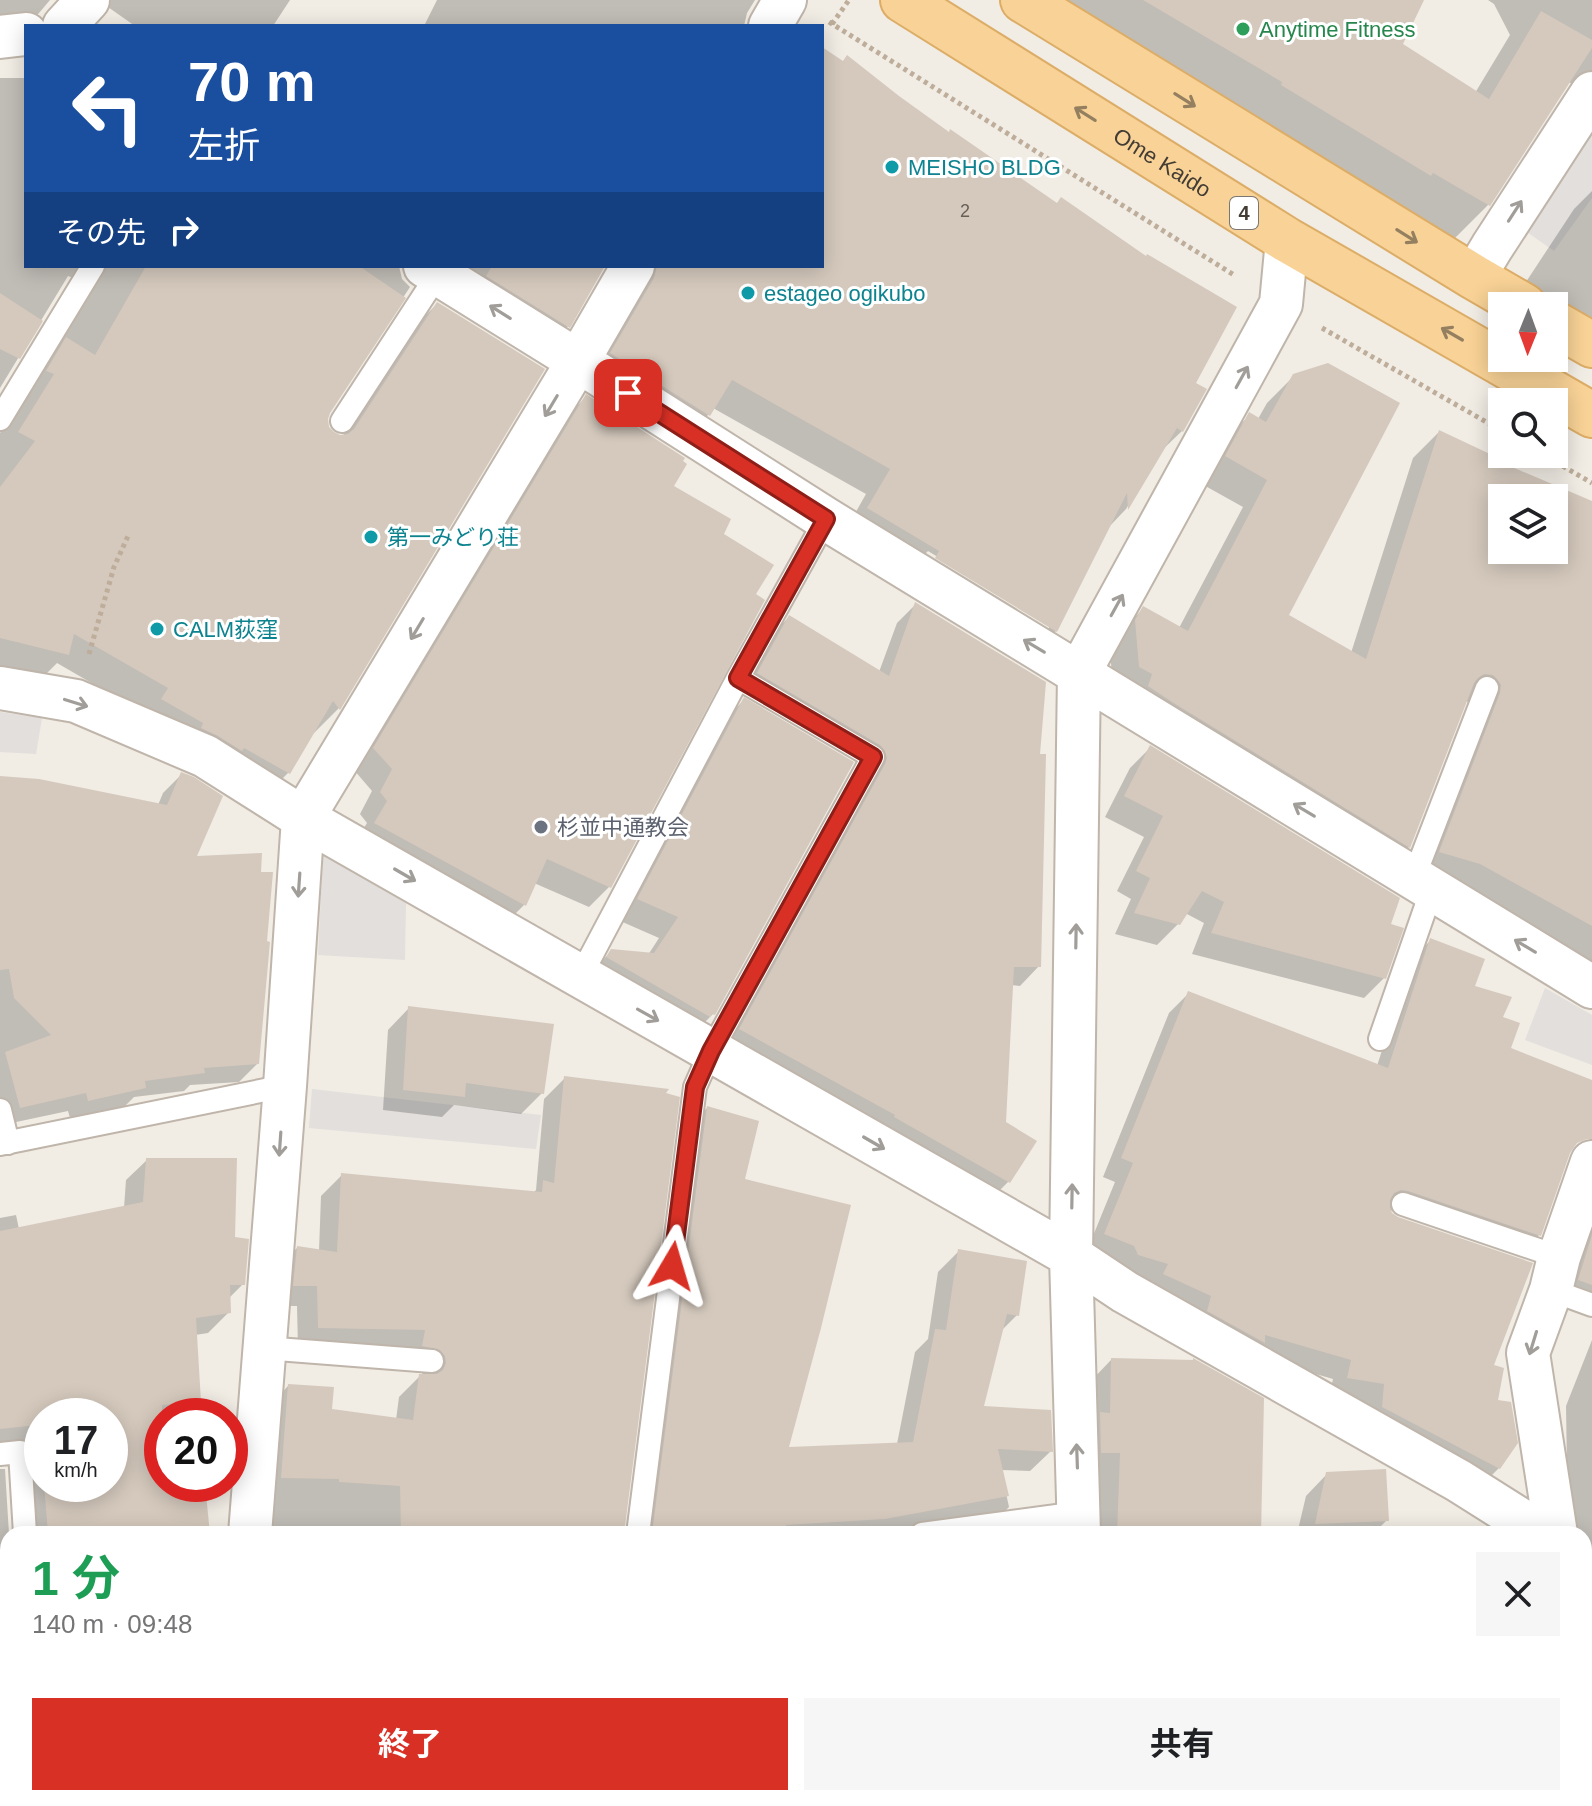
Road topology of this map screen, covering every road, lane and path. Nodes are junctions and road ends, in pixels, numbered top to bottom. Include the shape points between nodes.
1 (88, 0) edge
2 (849, 0) edge
3 (903, 0) edge
4 (1023, 0) edge
5 (802, 8) edge
6 (66, 24) edge
7 (774, 24) edge
8 (832, 24) junction
9 (24, 34) edge
10 (0, 37) edge
11 (1592, 93) edge
12 (1287, 240) junction
13 (92, 268) edge
14 (632, 268) edge
15 (431, 270) edge
16 (1474, 277) junction
17 (1500, 292) edge
18 (1281, 304) junction
19 (1568, 331) edge
20 (1592, 345) edge
21 (578, 361) junction
22 (1592, 415) edge
23 (0, 419) edge
24 (342, 421) dead end
25 (1488, 423) edge
26 (1566, 468) edge
27 (1592, 483) edge
28 (826, 519) junction
29 (128, 536) dead end
30 (1079, 673) junction
31 (738, 678) junction
32 (0, 688) edge
33 (1487, 688) dead end
34 (76, 701) junction
35 (303, 818) junction
36 (1423, 883) junction
37 (580, 977) junction
38 (1592, 987) edge
39 (1380, 1039) dead end
40 (711, 1051) junction
41 (285, 1086) junction
42 (0, 1110) edge
43 (4, 1144) edge
44 (1592, 1162) edge
45 (1403, 1204) dead end
46 (1071, 1256) junction
47 (1555, 1273) junction
48 (1592, 1305) edge
49 (264, 1348) junction
50 (432, 1361) dead end
51 (0, 1454) edge
52 (1079, 1523) edge
53 (25, 1526) edge
54 (251, 1526) edge
55 (639, 1526) edge
56 (1036, 1526) edge
57 (1530, 1526) edge
58 (1555, 1526) edge

1 - 6 street
2 - 8 path
12 -> 3 main road, Ome Kaido / 4
4 -> 16 main road
5 - 7 street
5 - 8 path
8 - 18 path
9 - 10 street
16 -> 11 street
12 - 18 street
22 -> 12 main road, Ome Kaido / 4
13 - 23 lane
14 - 21 street
21 -> 15 street
15 - 24 lane
16 - 17 main road
18 - 25 path
30 -> 18 street
19 - 20 main road
21 - 28 street
21 -> 35 street
26 - 27 path
30 -> 28 street
28 - 31 lane
29 - 34 path via 114,567
36 -> 30 street
46 -> 30 street
31 - 37 lane
31 - 40 lane via 873,757
32 - 34 street
33 - 36 lane
34 -> 35 street via 205,756
35 -> 37 street
35 -> 41 street
38 -> 36 street
36 - 39 lane
37 -> 40 street
40 -> 46 street
40 - 55 lane via 695,1087
41 - 43 lane
41 -> 49 street
42 - 43 lane
44 - 47 street
45 - 47 lane
52 -> 46 street
46 - 57 street
47 - 48 lane
47 -> 58 street via 1528,1353
49 - 50 lane
49 - 54 street
51 - 53 lane via 20,1452
52 - 56 lane

